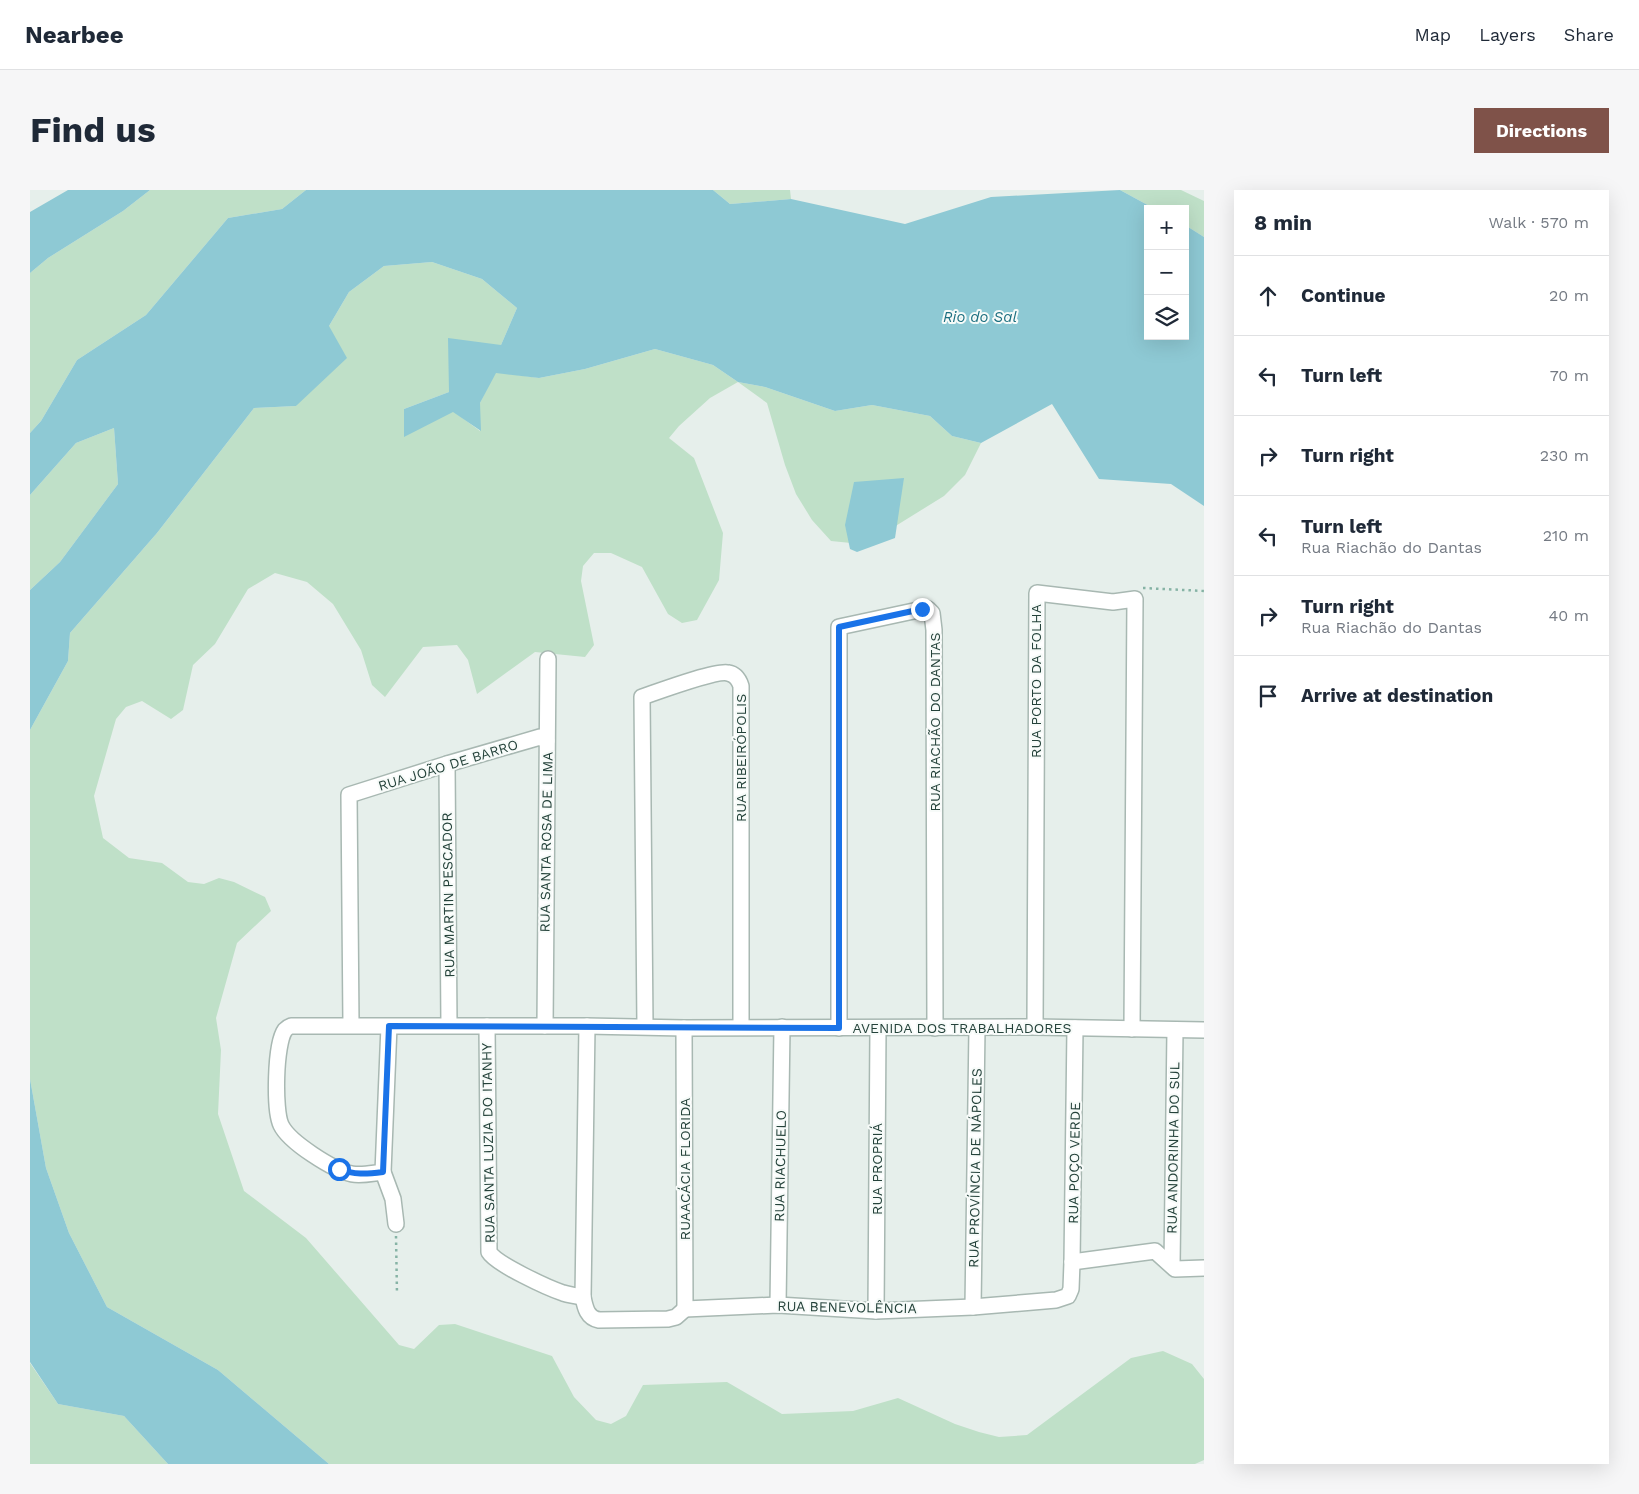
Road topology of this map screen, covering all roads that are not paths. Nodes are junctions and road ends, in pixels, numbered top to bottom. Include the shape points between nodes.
1 (548, 659) dead end
2 (547, 741) junction
3 (447, 764) junction
4 (351, 1025) junction
5 (449, 1025) junction
6 (389, 1026) junction
7 (486, 1026) junction
8 (545, 1026) junction
9 (587, 1026) junction
10 (645, 1026) junction
11 (741, 1027) junction
12 (1035, 1027) junction
13 (684, 1028) junction
14 (782, 1028) junction
15 (839, 1028) junction
16 (878, 1028) junction
17 (935, 1028) junction
18 (978, 1028) junction
19 (1076, 1028) junction
20 (1132, 1029) junction
21 (1175, 1030) junction
22 (1204, 1030) edge
23 (383, 1172) junction
24 (396, 1224) road end
25 (1072, 1262) junction
26 (1172, 1265) junction
27 (1204, 1268) edge
28 (1068, 1296) joint
29 (582, 1297) junction
30 (778, 1305) junction
31 (973, 1307) junction
32 (686, 1309) junction
33 (876, 1311) junction

1 - 2 street, RUA SANTA ROSA DE LIMA
2 - 3 street, RUA JOÃO DE BARRO via 540,737
2 - 8 street, RUA SANTA ROSA DE LIMA
3 - 4 street, RUA JOÃO DE BARRO via 349,795
3 - 5 street, RUA MARTIN PESCADOR
4 - 6 street, AVENIDA DOS TRABALHADORES
4 - 23 street, AVENIDA DOS TRABALHADORES via 297,1025 285,1029 278,1059 279,1120 293,1139 339,1169 351,1174
5 - 6 street, AVENIDA DOS TRABALHADORES
5 - 7 street, AVENIDA DOS TRABALHADORES
6 - 23 street
7 - 8 street, AVENIDA DOS TRABALHADORES
7 - 29 street, RUA SANTA LUZIA DO ITANHY via 489,1252 493,1258 548,1287
8 - 9 street, AVENIDA DOS TRABALHADORES
9 - 10 street, AVENIDA DOS TRABALHADORES
9 - 29 street
10 - 11 street, RUA RIBEIRÓPOLIS via 642,697 724,672 735,676 741,686
10 - 13 street, AVENIDA DOS TRABALHADORES
11 - 13 street, AVENIDA DOS TRABALHADORES
11 - 14 street, AVENIDA DOS TRABALHADORES
12 - 18 street, AVENIDA DOS TRABALHADORES
12 - 19 street, AVENIDA DOS TRABALHADORES
12 - 20 street, RUA PORTO DA FOLHA via 1037,593 1113,602 1134,599
13 - 32 street, RUAACÁCIA FLORIDA
14 - 15 street, AVENIDA DOS TRABALHADORES
14 - 30 street, RUA RIACHUELO
15 - 16 street, AVENIDA DOS TRABALHADORES
15 - 17 street, RUA RIACHÃO DO DANTAS via 839,627 928,609 932,613 934,630
16 - 17 street, AVENIDA DOS TRABALHADORES
16 - 33 street, RUA PROPRIÁ
17 - 18 street, AVENIDA DOS TRABALHADORES
18 - 31 street, RUA PROVÍNCIA DE NÁPOLES
19 - 20 street, AVENIDA DOS TRABALHADORES
19 - 25 street, RUA POÇO VERDE
20 - 21 street, AVENIDA DOS TRABALHADORES
21 - 22 street, AVENIDA DOS TRABALHADORES
21 - 26 street, RUA ANDORINHA DO SUL
23 - 24 street via 393,1199
25 - 26 street via 1155,1251
25 - 28 street, RUA POÇO VERDE
26 - 27 street via 1175,1269
28 - 31 street, RUA BENEVOLÊNCIA via 1056,1300
29 - 32 street via 588,1314 597,1320 668,1320
30 - 32 street, RUA BENEVOLÊNCIA
30 - 33 street, RUA BENEVOLÊNCIA
31 - 33 street, RUA BENEVOLÊNCIA

